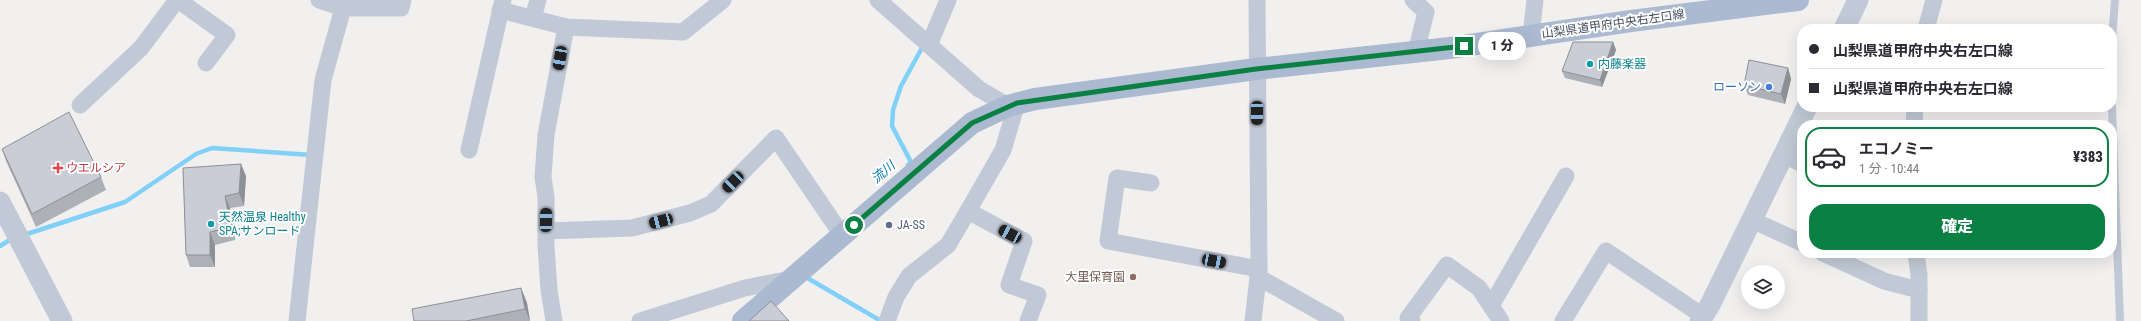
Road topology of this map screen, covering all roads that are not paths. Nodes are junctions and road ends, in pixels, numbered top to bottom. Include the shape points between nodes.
1 (178, 0) edge
2 (319, 0) edge
3 (403, 0) edge
4 (538, 0) edge
5 (723, 0) edge
6 (878, 0) edge
7 (948, 0) edge
8 (1257, 0) edge
9 (1413, 0) edge
10 (1535, 0) edge
11 (1798, 0) edge
12 (1858, 0) edge
13 (1934, 0) edge
14 (2115, 0) edge
15 (501, 5) edge
16 (343, 8) junction
17 (532, 18) junction
18 (1846, 24) edge
19 (1927, 24) edge
20 (2113, 24) edge
21 (566, 27) junction
22 (1531, 35) junction
23 (929, 45) junction
24 (1416, 52) junction
25 (206, 63) dead end
26 (1256, 69) junction
27 (80, 104) dead end
28 (1012, 105) junction
29 (1797, 145) edge
30 (469, 150) dead end
31 (1793, 160) edge
32 (1566, 176) dead end
33 (1151, 182) dead end
34 (0, 202) edge
35 (968, 211) junction
36 (1752, 220) junction
37 (838, 230) junction
38 (546, 231) junction
39 (1797, 241) edge
40 (2117, 241) edge
41 (1833, 258) edge
42 (1916, 258) edge
43 (1259, 273) junction
44 (793, 277) junction
45 (1919, 290) junction
46 (1491, 306) junction
47 (1702, 318) edge
48 (62, 321) edge
49 (297, 321) edge
50 (554, 321) edge
51 (640, 321) edge
52 (743, 321) edge
53 (887, 321) edge
54 (1028, 321) edge
55 (1254, 321) edge
56 (1336, 321) edge
57 (1412, 321) edge
58 (1501, 321) edge
59 (1563, 321) edge
60 (1920, 321) edge
61 (2120, 321) edge

1 - 25 street via 226,35
1 - 27 street via 140,48
2 - 16 street
3 - 16 street via 400,8
4 - 17 street
5 - 21 street via 683,32
6 - 23 street
7 - 23 street
8 - 26 street
9 - 24 street via 1426,12
10 - 22 street
11 - 22 main road, 山梨県道甲府中央右左口線
12 - 18 street
13 - 19 street
14 - 20 lane
15 - 17 street
15 - 30 street
16 - 49 street via 323,80
17 - 21 street
21 - 38 street via 546,135 543,178
22 - 24 main road, 山梨県道甲府中央右左口線
23 - 28 street via 979,89
24 - 26 main road, 山梨県道甲府中央右左口線
26 - 28 main road, 山梨県道甲府中央右左口線
26 - 43 street
28 - 35 street via 1003,150
28 - 37 main road, 山梨県道甲府中央右左口線 via 972,123
29 - 31 street
31 - 36 street
32 - 46 street
33 - 43 street via 1117,178 1108,241
34 - 48 street
35 - 53 street via 948,245 909,276 896,297
35 - 54 street via 1024,241 1009,285 1038,295
36 - 39 street
36 - 47 street
37 - 38 street via 776,138 711,204 690,213 632,228
37 - 44 main road, 山梨県道甲府中央右左口線 via 812,261
38 - 50 street via 549,290
40 - 61 lane
41 - 45 street via 1884,281
42 - 45 street
43 - 55 street
43 - 56 street
44 - 51 street via 745,288
44 - 52 main road, 山梨県道甲府中央右左口線
45 - 60 street
46 - 57 street via 1479,288 1447,265 1408,318
46 - 58 street
47 - 59 street via 1606,252

